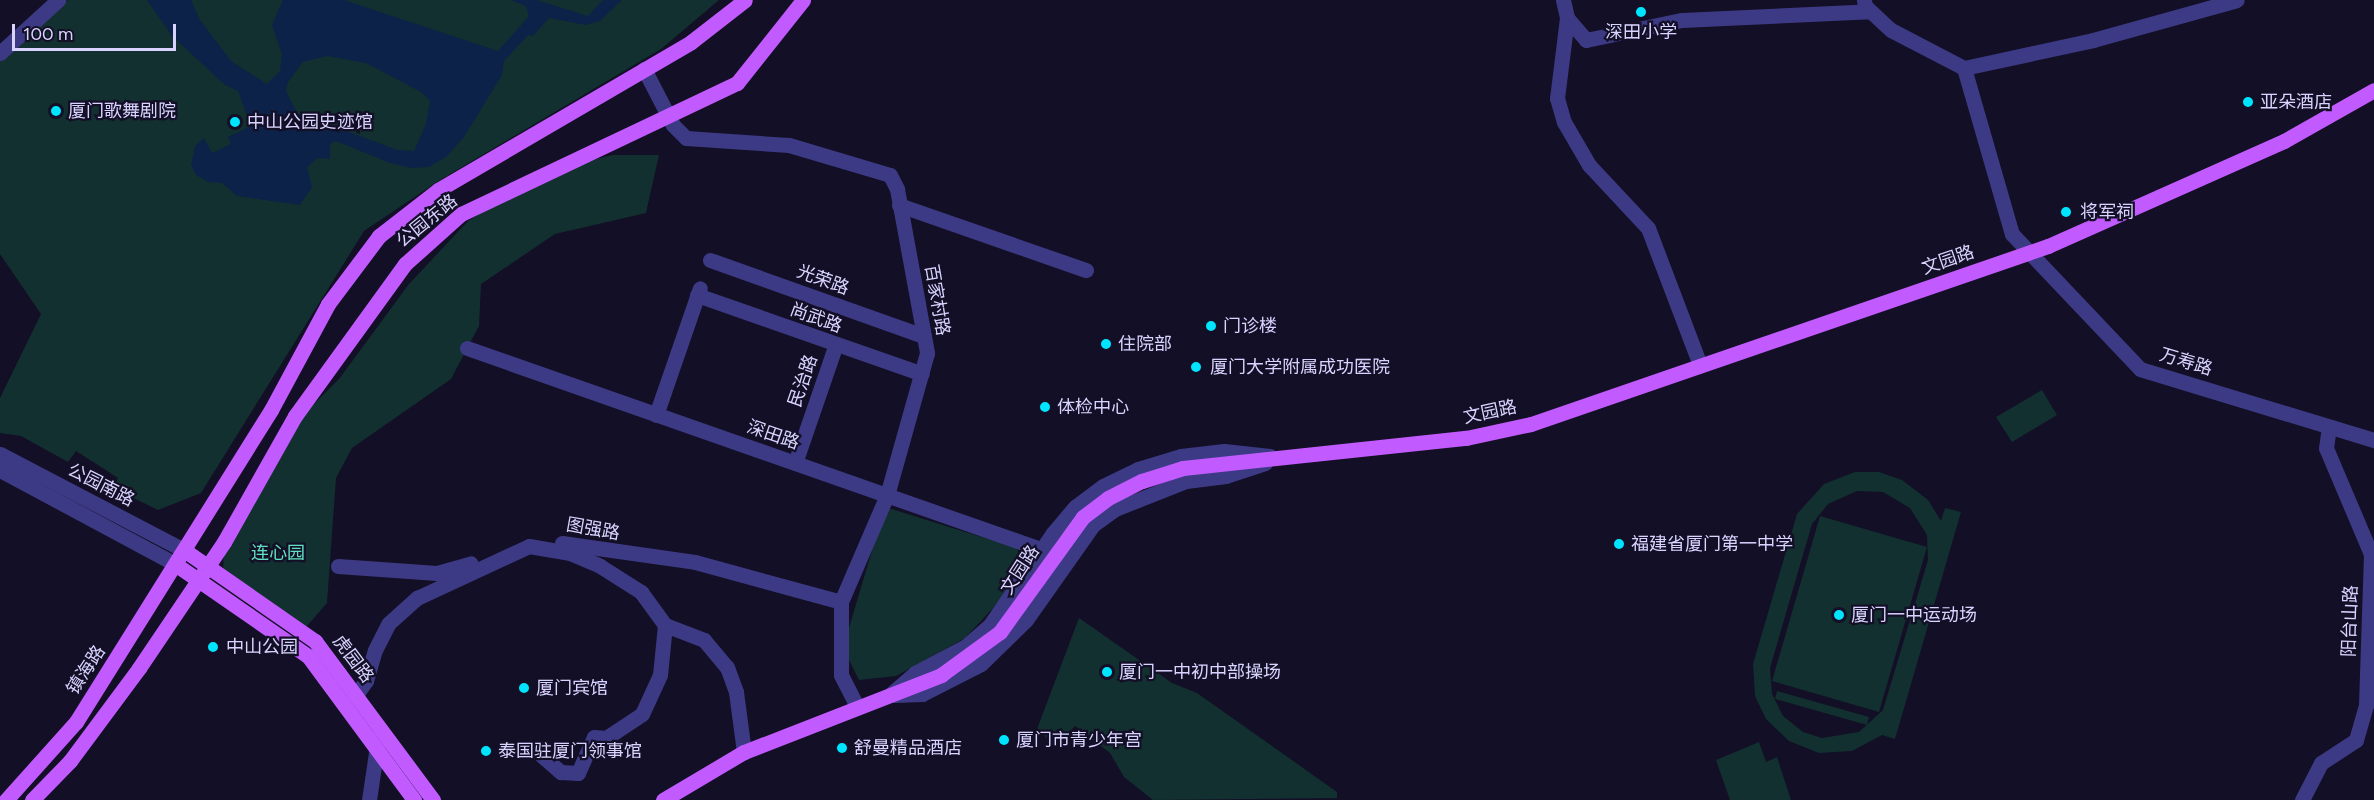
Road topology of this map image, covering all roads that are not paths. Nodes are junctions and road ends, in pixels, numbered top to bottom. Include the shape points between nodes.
1 (58, 0) edge
2 (745, 0) edge
3 (803, 0) edge
4 (1563, 0) edge
5 (2237, 0) edge
6 (1867, 5) edge
7 (1567, 18) junction
8 (0, 53) edge
9 (1964, 68) junction
10 (644, 69) junction
11 (2374, 90) edge
12 (668, 113) junction
13 (899, 205) junction
14 (2029, 253) junction
15 (710, 260) dead end
16 (1086, 270) dead end
17 (924, 336) junction
18 (835, 347) junction
19 (467, 348) dead end
20 (1700, 365) junction
21 (922, 374) junction
22 (656, 415) junction
23 (2329, 427) junction
24 (2374, 440) edge
25 (0, 454) edge
26 (1282, 457) junction
27 (795, 463) junction
28 (0, 470) edge
29 (887, 495) junction
30 (1042, 550) junction
31 (179, 557) junction
32 (1066, 558) junction
33 (206, 565) junction
34 (338, 566) dead end
35 (197, 579) junction
36 (841, 602) junction
37 (665, 625) junction
38 (889, 695) junction
39 (355, 696) junction
40 (857, 706) junction
41 (380, 727) junction
42 (377, 748) junction
43 (533, 748) dead end
44 (744, 752) junction
45 (6, 800) edge
46 (32, 800) edge
47 (369, 800) edge
48 (414, 800) edge
49 (433, 800) edge
50 (663, 800) edge
51 (2302, 800) edge

1 - 8 street
2 - 10 main road, 公园东路 via 691,42
3 - 12 main road, 公园东路 via 737,83
4 - 7 street
5 - 9 street via 2093,40
6 - 7 street via 1682,21 1586,40
6 - 9 street via 1891,30
7 - 20 street via 1557,98 1564,122 1589,165 1648,228
9 - 14 street, 万寿路 via 2007,223
10 - 12 street, 百家村路
10 - 31 main road, 公园东路 via 438,190 379,236 328,304 271,410
11 - 14 main road, 文园路 via 2284,141
12 - 13 street, 百家村路 via 686,138 789,145 890,175
12 - 33 main road, 公园东路 via 461,214 405,264 295,416 224,542
13 - 16 street
13 - 17 street, 百家村路
14 - 20 main road, 文园路
14 - 23 street, 万寿路 via 2140,369
15 - 17 street, 光荣路
17 - 21 street, 百家村路 via 927,353
18 - 21 street, 尚武路
18 - 22 street, 尚武路 via 698,292
18 - 27 street, 民治路
19 - 22 street, 深田路
20 - 26 main road, 文园路 via 1531,424 1466,438
21 - 29 street, 百家村路
22 - 27 street, 深田路
23 - 24 street, 万寿路
23 - 51 street, 阳台山路 via 2326,448 2371,554 2366,705 2356,740 2321,763
25 - 31 street, 公园南路
26 - 30 street via 1224,451 1181,456 1138,469 1104,486 1075,507
26 - 32 street via 1226,476 1186,481 1147,493 1093,525
26 - 38 main road, 文园路, bridge via 1183,468 1142,481 1108,498 1083,517 1000,632 940,675
27 - 29 street, 深田路
28 - 31 street, 公园南路
29 - 30 street, 深田路
29 - 36 street, 百家村路
30 - 32 street, 深田路
30 - 38 street via 990,625 966,646 915,673
31 - 33 main road, 虎园路
31 - 35 main road, 虎园路
31 - 45 main road, 镇海路 via 76,722
32 - 38 street via 1026,620 981,664 922,694
33 - 35 main road
33 - 39 main road, 虎园路 via 315,641
34 - 36 street, 图强路 via 437,573 520,542 540,539 695,562
35 - 42 main road, 虎园路 via 308,656
35 - 46 main road via 139,668 70,761
36 - 40 street, 百家村路 via 841,675
37 - 39 street via 640,592 600,566 570,553 529,546 417,598 389,623 375,650 366,681
37 - 43 street via 660,675 642,714 606,738 594,737 578,774 561,772
37 - 44 street via 704,640 727,667 736,692
38 - 40 main road, 文园路
39 - 41 main road, 虎园路
40 - 44 main road, 文园路
41 - 42 street
41 - 49 main road, 虎园路
42 - 47 street
42 - 48 main road, 虎园路
44 - 50 main road, 文园路

